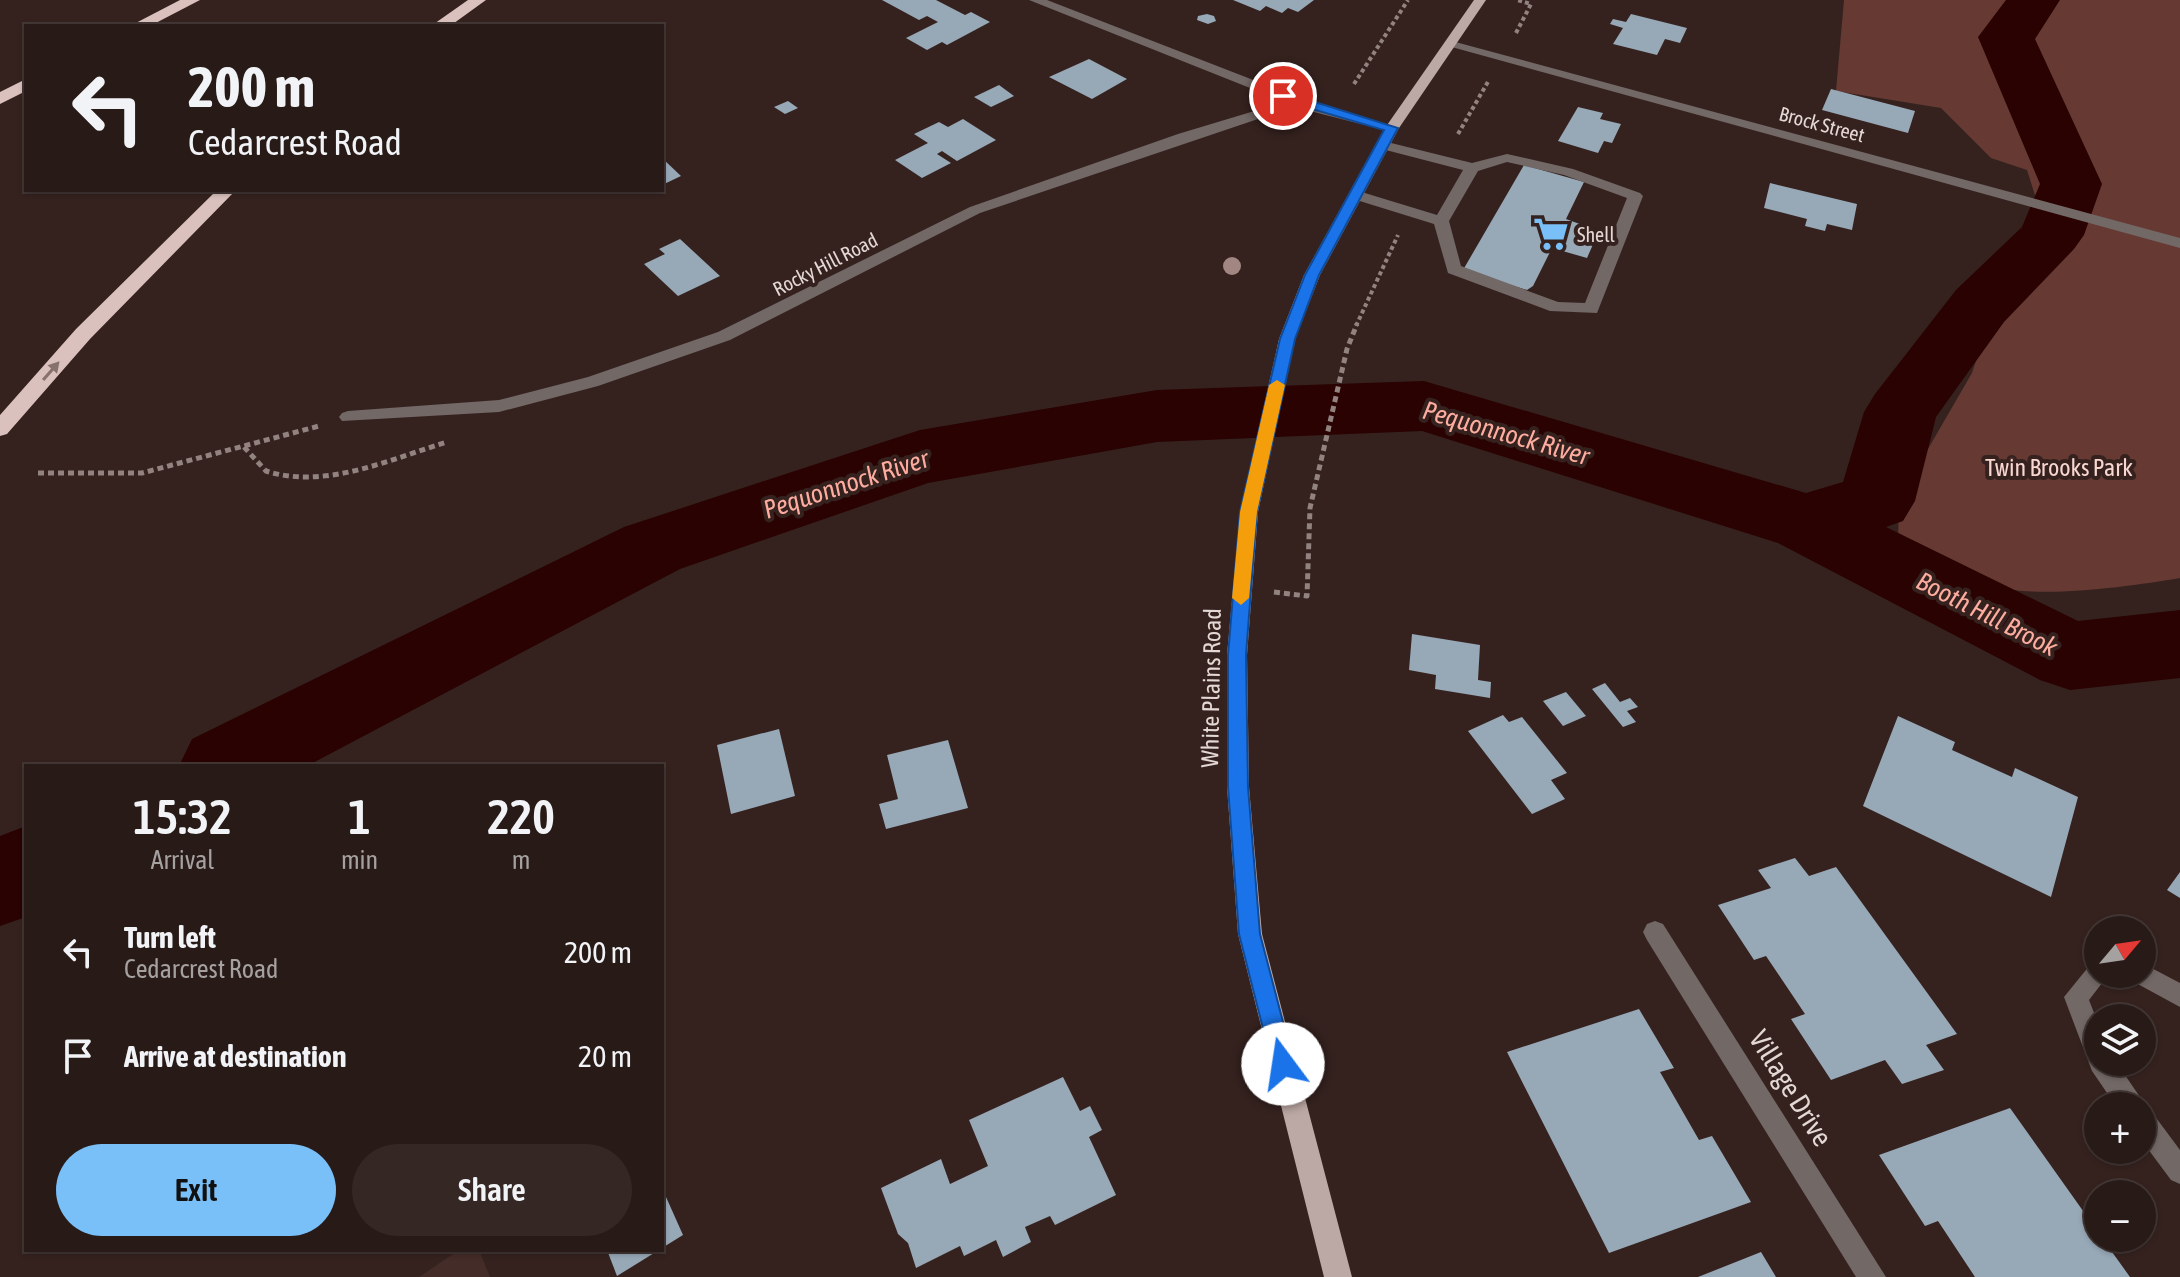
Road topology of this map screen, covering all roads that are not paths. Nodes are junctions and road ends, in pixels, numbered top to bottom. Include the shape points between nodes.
1 (192, 0) edge
2 (478, 0) edge
3 (1035, 0) edge
4 (1480, 0) edge
5 (142, 24) edge
6 (442, 24) edge
7 (1453, 43) junction
8 (24, 85) edge
9 (0, 99) edge
10 (1310, 107) junction
11 (1392, 128) junction
12 (1383, 145) junction
13 (1472, 168) junction
14 (225, 192) edge
15 (1355, 195) junction
16 (1441, 221) junction
17 (2180, 243) edge
18 (348, 417) road end
19 (0, 429) edge
20 (1655, 932) dead end
21 (2156, 982) edge
22 (2084, 988) edge
23 (2180, 996) edge
24 (2084, 1018) edge
25 (2156, 1139) edge
26 (2180, 1171) edge
27 (1338, 1277) edge
28 (1872, 1277) edge

1 - 5 highway
2 - 6 highway
3 - 10 street
4 - 7 main road, White Plains Road
7 - 11 main road, White Plains Road
7 - 17 street, Brock Street
8 - 9 highway
10 - 11 street
10 - 18 street, Rocky Hill Road via 1256,115 1183,137 975,210 724,336 592,382 499,406
11 - 12 main road, White Plains Road
12 - 13 street
12 - 15 main road, White Plains Road
13 - 16 street
13 - 16 street via 1507,158 1635,196 1591,309 1556,307 1454,269
19 -> 14 highway via 83,334
15 - 16 street
15 - 27 main road, White Plains Road via 1312,275 1287,339 1249,512 1237,655 1238,787 1250,934
20 - 28 street, Village Drive
21 - 23 street
22 - 24 street via 2076,997
25 - 26 street

